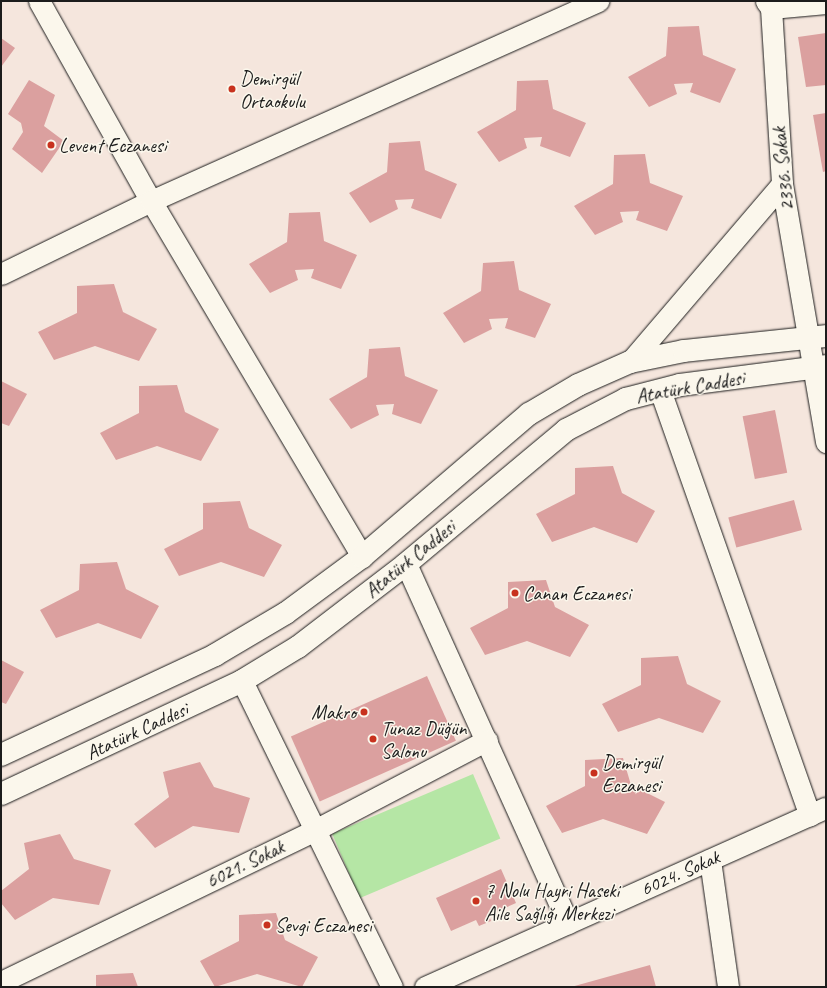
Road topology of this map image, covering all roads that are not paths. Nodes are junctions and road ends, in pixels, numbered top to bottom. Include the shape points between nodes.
1 (39, 1) edge
2 (598, 1) edge
3 (826, 3) edge
4 (768, 5) edge
5 (782, 184) junction
6 (151, 201) junction
7 (1, 274) edge
8 (817, 337) edge
9 (630, 362) junction
10 (820, 367) edge
11 (660, 390) junction
12 (826, 442) edge
13 (362, 557) junction
14 (406, 564) junction
15 (242, 681) junction
16 (487, 740) junction
17 (1, 755) edge
18 (1, 794) edge
19 (818, 812) edge
20 (315, 830) junction
21 (710, 860) junction
22 (568, 923) junction
23 (1, 982) edge
24 (392, 987) edge
25 (425, 987) edge
26 (728, 987) edge

1 - 6 street
2 - 6 street
3 - 4 street
4 - 5 street, 2336. Sokak
5 - 8 street, 2336. Sokak
5 - 9 street
6 - 7 street
6 - 13 street
8 - 9 main road, Atatürk Caddesi via 684,351
8 - 10 street, 2336. Sokak
9 - 13 main road, Atatürk Caddesi via 578,385 529,414
10 - 11 main road, Atatürk Caddesi
10 - 12 street, 2336. Sokak
11 - 14 main road, Atatürk Caddesi via 626,399 566,430
11 - 19 street
13 - 17 main road, Atatürk Caddesi via 248,637
14 - 15 main road, Atatürk Caddesi via 298,647
14 - 16 street
15 - 18 main road, Atatürk Caddesi
15 - 20 street
16 - 20 street, 6021. Sokak
16 - 22 street
19 - 21 street, 6024. Sokak
20 - 23 street, 6021. Sokak
20 - 24 street
21 - 22 street, 6024. Sokak
21 - 26 street
22 - 25 street, 6024. Sokak

